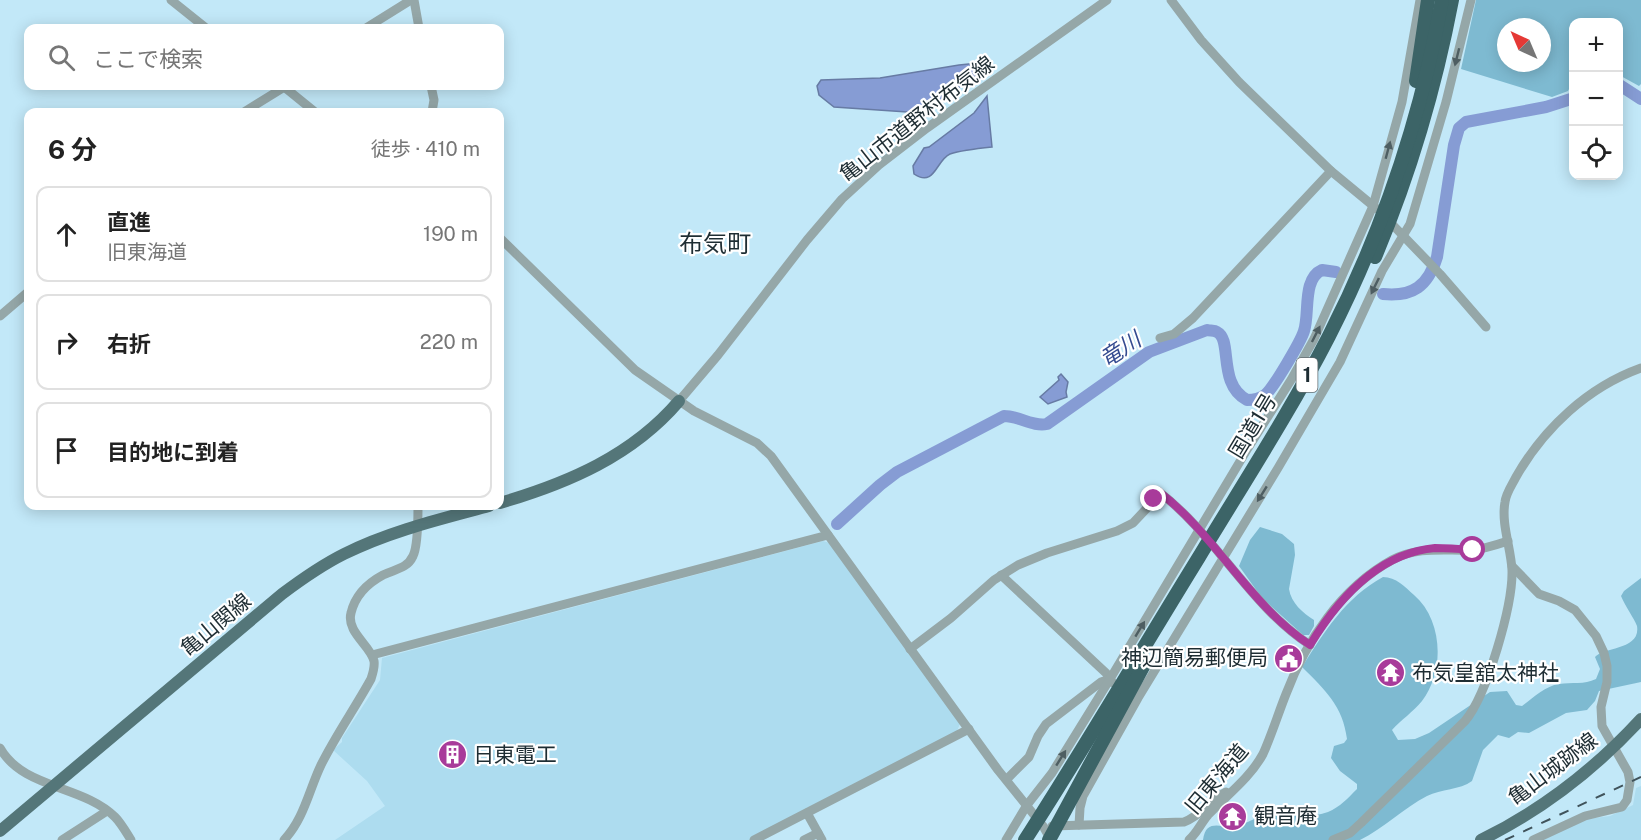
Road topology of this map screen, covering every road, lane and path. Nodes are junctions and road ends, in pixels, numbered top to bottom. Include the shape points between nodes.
1 (171, 0) edge
2 (413, 0) edge
3 (1107, 0) edge
4 (1171, 0) edge
5 (1420, 0) edge
6 (1428, 0) edge
7 (1442, 0) edge
8 (1452, 0) edge
9 (1461, 0) edge
10 (1471, 0) edge
11 (201, 24) edge
12 (373, 24) edge
13 (418, 24) edge
14 (278, 90) edge
15 (289, 90) edge
16 (432, 90) edge
17 (250, 108) edge
18 (310, 108) edge
19 (433, 108) edge
20 (1331, 171) junction
21 (1395, 196) junction
22 (1374, 207) junction
23 (1404, 235) junction
24 (504, 242) edge
25 (24, 295) edge
26 (0, 316) edge
27 (1486, 327) dead end
28 (1160, 338) dead end
29 (1641, 368) edge
30 (680, 401) junction
31 (1250, 450) junction
32 (1275, 467) junction
33 (504, 501) edge
34 (418, 510) edge
35 (475, 510) edge
36 (416, 527) junction
37 (1202, 532) junction
38 (828, 536) junction
39 (1508, 541) junction
40 (1222, 554) junction
41 (1512, 566) junction
42 (1001, 575) junction
43 (1310, 645) junction
44 (910, 649) junction
45 (372, 655) junction
46 (1136, 679) junction
47 (1112, 681) junction
48 (1136, 697) junction
49 (1641, 718) edge
50 (1101, 719) junction
51 (969, 729) junction
52 (1615, 747) junction
53 (0, 748) edge
54 (1007, 779) junction
55 (53, 786) junction
56 (1234, 788) junction
57 (1030, 808) junction
58 (107, 811) junction
59 (807, 813) junction
60 (1079, 825) junction
61 (0, 831) edge
62 (1042, 833) edge
63 (820, 837) edge
64 (62, 840) edge
65 (131, 840) edge
66 (284, 840) edge
67 (754, 840) edge
68 (804, 840) edge
69 (1006, 840) edge
70 (1025, 840) edge
71 (1035, 840) edge
72 (1050, 840) edge
73 (1189, 840) edge
74 (1333, 840) edge
75 (1481, 840) edge
76 (1533, 840) edge

1 - 11 street
2 - 12 street
2 - 13 street
3 - 30 street, 亀山市道野村布気線 via 879,165 807,240
4 - 20 street via 1239,82
22 -> 5 street via 1402,102
6 - 21 highway via 1418,69 1389,186
7 - 21 highway, 国道1号 / 1
8 - 21 highway, 国道1号 / 1 via 1431,93
9 - 21 highway via 1409,187
10 -> 23 street via 1446,102 1414,214
14 - 17 street
15 - 18 street
16 - 19 street
20 - 22 street
20 - 28 street via 1194,318 1174,334
21 - 46 highway, 国道1号 / 1 via 1362,288 1326,360
21 - 50 highway, 国道1号 / 1 via 1312,366
22 - 23 street
31 -> 22 street via 1314,339
23 - 27 street
23 -> 32 street via 1382,271 1340,362
24 - 30 street via 635,370
25 - 26 street
29 - 39 street via 1603,385 1540,440 1505,500
30 - 33 main road via 631,446 598,466
30 - 38 street via 763,448
31 - 32 street
31 - 37 street
32 -> 40 street
34 - 36 street
35 - 36 main road, 亀山関線
36 - 45 street via 411,560 371,582 359,595 351,615 351,623
36 - 55 main road, 亀山関線 via 360,546 302,579
37 - 40 street
37 - 42 street via 1158,491 1141,515 1127,526 1036,557
47 -> 37 street
38 - 44 street
38 - 45 street
39 - 41 street
39 - 43 street, 旧東海道 via 1473,550 1427,550 1393,560 1362,581 1337,605
40 - 43 street via 1255,596 1290,632
40 - 48 street
41 - 52 street via 1539,594 1575,610 1596,636 1607,666 1602,726
41 - 74 street via 1511,596 1474,710 1361,823
42 - 44 street
42 - 47 street
43 - 56 street, 旧東海道 via 1262,754
44 - 51 street
45 - 66 street via 375,664 371,679 322,762 303,812
46 - 62 highway, 1
46 - 72 highway, 国道1号 / 1
47 - 48 street
47 - 54 street via 1101,682 1046,724 1029,757
57 -> 47 street
48 - 60 street via 1083,796
49 - 52 main road, 亀山城跡線
50 - 70 highway, 国道1号 / 1
50 - 71 highway, 1
51 - 54 street
51 - 59 street
52 - 75 main road, 亀山城跡線 via 1530,814
52 - 76 street via 1628,772 1630,789 1622,807 1585,816
53 - 55 street via 15,767
54 - 57 street
55 - 58 street
55 - 61 main road, 亀山関線
56 - 60 street via 1184,822
56 - 73 street, 旧東海道
57 - 62 street
57 - 69 street
58 - 64 street
58 - 65 street
59 - 63 street
59 - 67 street
60 - 62 street via 1063,825
62 - 72 street
63 - 68 street

